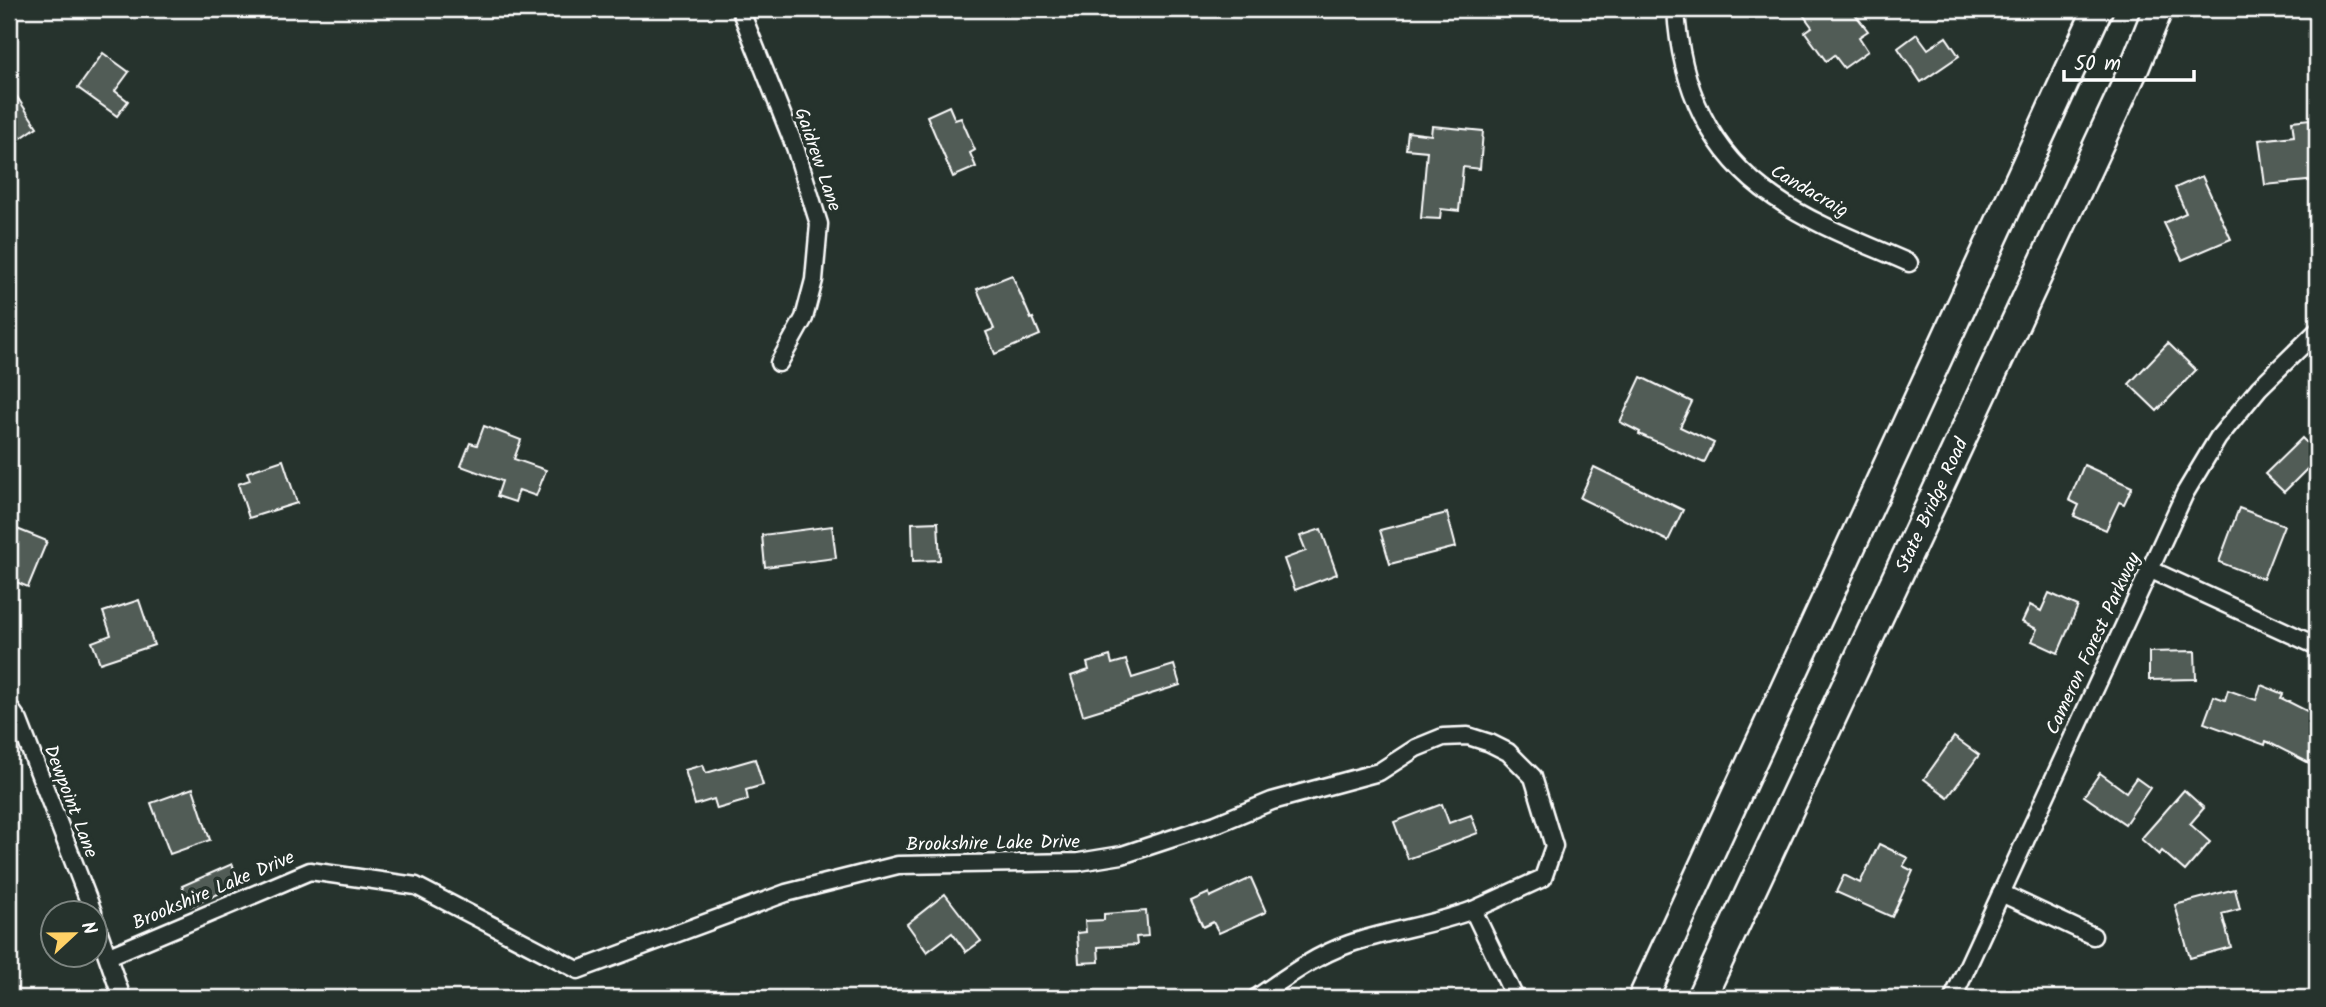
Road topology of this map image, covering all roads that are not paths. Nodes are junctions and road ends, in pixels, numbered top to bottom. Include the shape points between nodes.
1 (740, 9) edge
2 (1676, 9) edge
3 (2098, 9) edge
4 (2158, 9) edge
5 (1909, 263) dead end
6 (2315, 333) dead end
7 (779, 363) dead end
8 (2149, 569) junction
9 (2317, 646) edge
10 (9, 707) edge
11 (2001, 893) junction
12 (88, 898) edge
13 (1473, 910) junction
14 (1678, 922) junction
15 (2093, 936) dead end
16 (109, 956) joint
17 (122, 998) edge
18 (1256, 998) edge
19 (1515, 998) edge
20 (1631, 998) edge
21 (1643, 998) edge
22 (1700, 998) edge
23 (1953, 998) edge

1 - 7 street, Gaidrew Lane via 795,147 819,224 814,280 804,318
2 - 5 street, Candacraig via 1688,86 1722,148 1773,197
3 - 14 highway
4 - 22 highway, State Bridge Road
6 - 8 street, Cameron Forest Parkway via 2259,388 2218,438 2185,493
8 - 9 street
8 - 11 street, Cameron Forest Parkway
10 - 12 street, Dewpoint Lane via 19,721
11 - 15 street
11 - 23 street, Cameron Forest Parkway
13 - 16 street, Brookshire Lake Drive via 1543,878 1554,846 1524,765 1508,752 1468,736 1443,737 1379,772 1272,801 1122,855 1079,862 898,865 786,893 578,970 416,886 310,870
13 - 18 street, Brookshire Lake Drive via 1347,944 1318,957
13 - 19 street
14 - 20 highway via 1668,923 1659,935
14 - 21 highway
16 - 17 street

